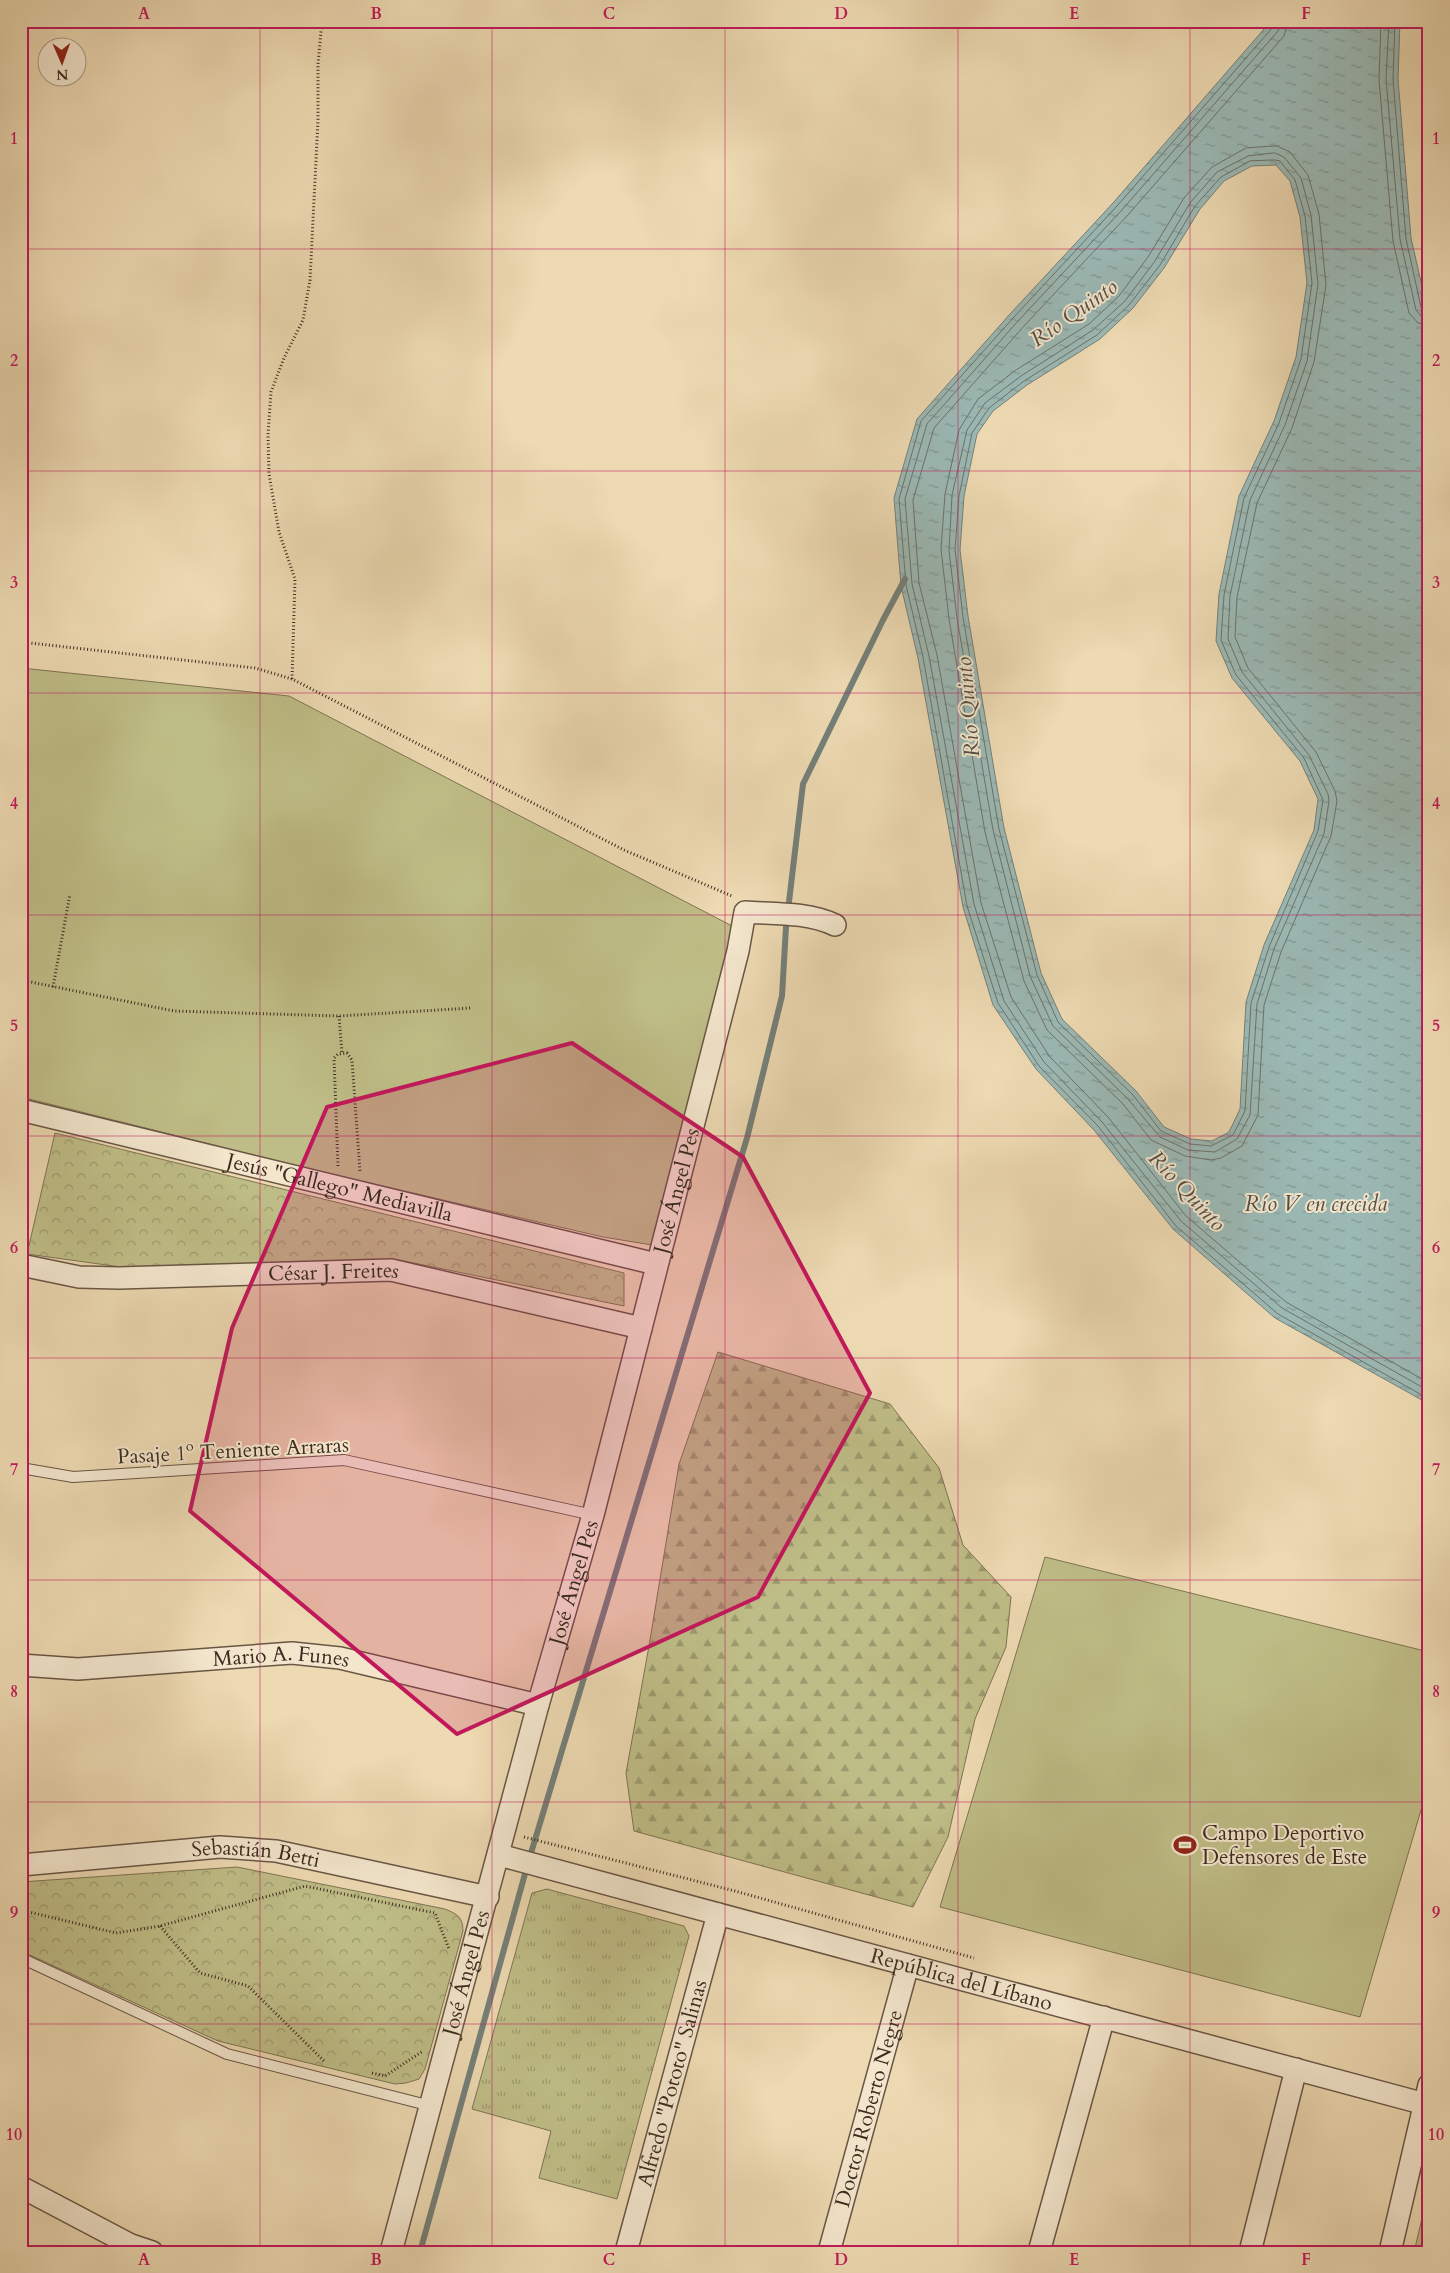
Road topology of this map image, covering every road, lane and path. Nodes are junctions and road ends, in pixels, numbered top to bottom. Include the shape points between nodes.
1 (322, 21) edge
2 (21, 642) edge
3 (292, 679) junction
4 (70, 894) dead end
5 (753, 912) junction
6 (835, 925) dead end
7 (21, 980) edge
8 (53, 987) junction
9 (471, 1008) dead end
10 (339, 1016) junction
11 (342, 1054) junction
12 (21, 1110) edge
13 (338, 1187) junction
14 (361, 1192) junction
15 (656, 1264) junction
16 (21, 1265) edge
17 (641, 1328) junction
18 (21, 1468) edge
19 (593, 1515) junction
20 (21, 1665) edge
21 (538, 1706) junction
22 (499, 1855) junction
23 (21, 1865) edge
24 (488, 1897) junction
25 (21, 1910) edge
26 (718, 1914) junction
27 (160, 1926) junction
28 (448, 1956) dead end
29 (21, 1958) edge
30 (908, 1965) junction
31 (1104, 2017) junction
32 (426, 2050) dead end
33 (332, 2063) dead end
34 (1296, 2069) junction
35 (367, 2072) dead end
36 (1427, 2095) edge
37 (431, 2106) junction
38 (21, 2187) edge
39 (152, 2252) edge
40 (391, 2252) edge
41 (626, 2252) edge
42 (830, 2252) edge
43 (1039, 2252) edge
44 (1250, 2252) edge
45 (1390, 2252) edge

1 - 3 path via 310,280 303,320 271,392 268,435 269,474 279,532 295,579
2 - 3 path via 255,668
3 - 5 path via 624,850 732,896
4 - 8 path
5 - 6 street via 808,916
5 - 15 street, José Ángel Pes via 738,951
7 - 8 path
8 - 10 path via 174,1011
9 - 10 path
10 - 11 path
11 - 13 path via 334,1058
11 - 14 path via 348,1053 352,1060
12 - 13 street, Jesús "Gallego" Mediavilla
13 - 14 street, Jesús "Gallego" Mediavilla
14 - 15 street, Jesús "Gallego" Mediavilla
15 - 17 street, José Ángel Pes
16 - 17 street, César J. Freites via 79,1276 119,1278 391,1270
17 - 19 street, José Ángel Pes
18 - 19 lane, Pasaje 1º Teniente Arraras via 73,1477 344,1460
19 - 21 street, José Ángel Pes
20 - 21 street, Mario A. Funes via 78,1669 292,1653 340,1658
21 - 22 street, José Ángel Pes
22 - 24 street, José Ángel Pes
22 - 26 street, República del Líbano
23 - 24 street, Sebastián Betti via 220,1847 276,1850
24 - 37 street, José Ángel Pes
25 - 27 path via 116,1933
26 - 30 street, República del Líbano
26 - 41 street, Alfredo "Pototo" Salinas
27 - 28 path via 305,1886 435,1913 450,1946
27 - 33 path via 200,1973 248,1986 323,2061
29 - 37 lane via 227,2054
30 - 31 street, República del Líbano
30 - 42 street, Doctor Roberto Negre
31 - 34 street, República del Líbano
31 - 43 street
32 - 35 path via 385,2076
34 - 36 street, República del Líbano
34 - 44 street
36 - 45 street
37 - 40 street, José Ángel Pes
38 - 39 street via 131,2245

